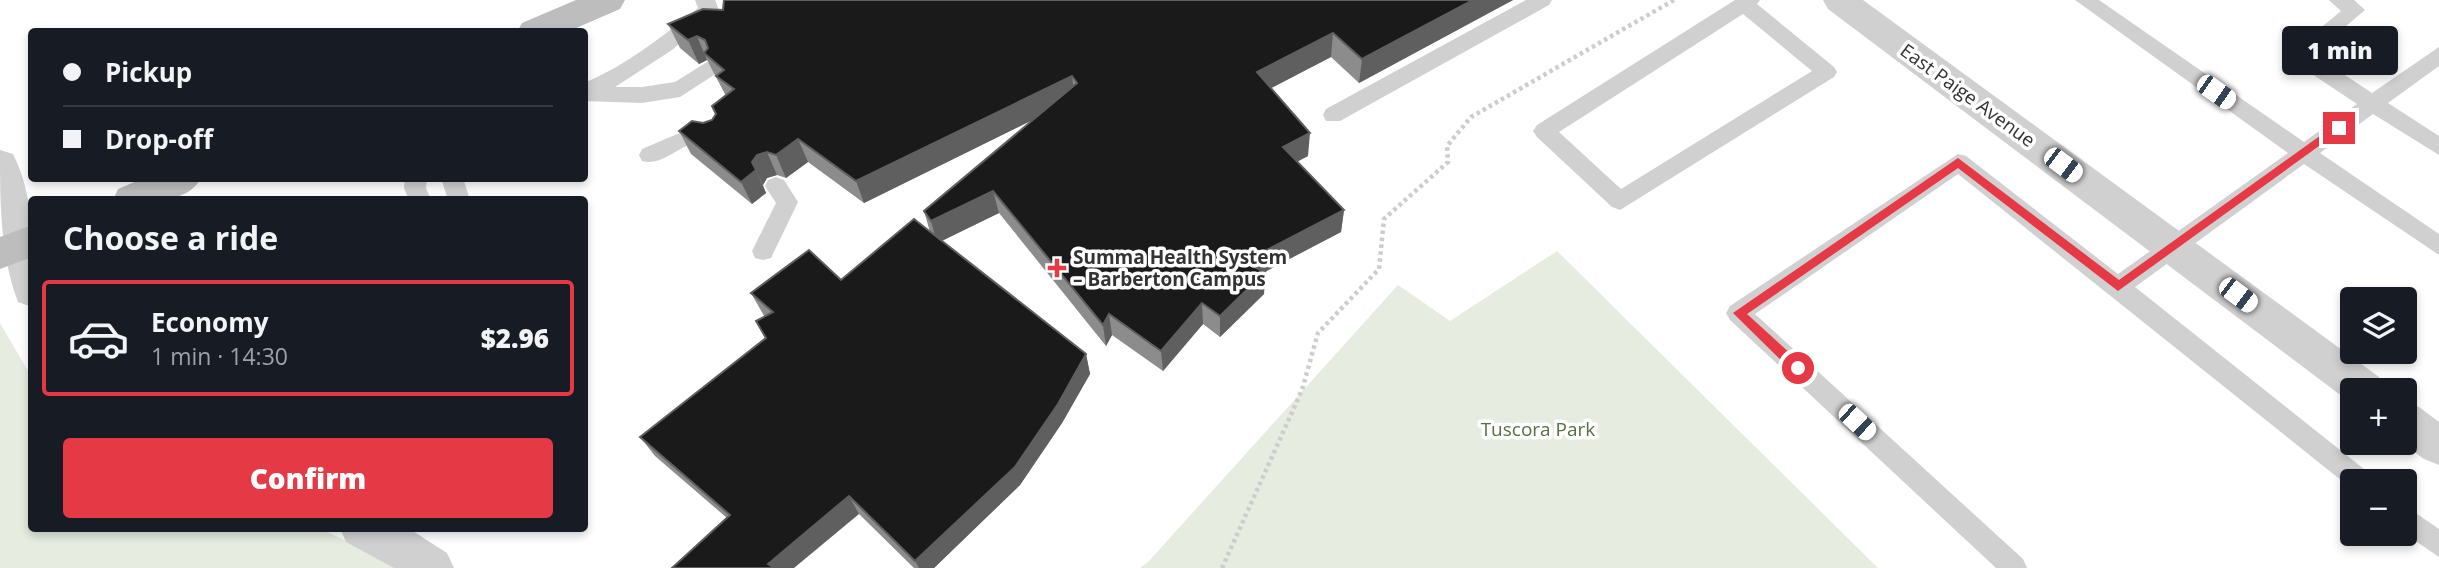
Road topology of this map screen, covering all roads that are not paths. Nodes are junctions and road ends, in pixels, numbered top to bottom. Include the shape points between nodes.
1 (1542, 0) edge
2 (1840, 0) edge
3 (2085, 0) edge
4 (2339, 0) edge
5 (606, 1) edge
6 (1747, 2) edge
7 (707, 5) edge
8 (543, 28) edge
9 (724, 29) edge
10 (2435, 58) edge
11 (707, 70) edge
12 (588, 91) edge
13 (588, 93) edge
14 (2373, 103) junction
15 (1333, 115) dead end
16 (714, 136) edge
17 (2439, 147) edge
18 (2304, 153) junction
19 (650, 155) dead end
20 (0, 164) edge
21 (174, 182) edge
22 (776, 186) dead end
23 (140, 196) edge
24 (18, 246) edge
25 (2439, 246) edge
26 (2175, 247) junction
27 (762, 251) dead end
28 (28, 278) edge
29 (2118, 287) junction
30 (2349, 378) edge
31 (2417, 430) edge
32 (2439, 446) edge
33 (2345, 469) edge
34 (2417, 527) edge
35 (371, 532) edge
36 (2439, 545) edge
37 (432, 568) edge
38 (2014, 568) edge

1 - 15 lane
2 - 26 street, East Paige Avenue
3 - 18 lane
4 - 14 lane via 2356,10 2298,55
5 - 8 main road
6 - 6 lane via 1721,19 1544,131 1620,201 1827,72
7 - 9 lane
7 - 12 lane via 649,57
10 - 14 lane
11 - 13 lane via 680,89 642,95
14 - 17 lane
14 - 18 lane
16 - 19 lane via 701,133
18 - 25 lane
18 - 26 lane
20 - 24 street
21 - 23 main road
22 - 27 lane via 787,202
24 - 28 street
26 - 29 lane
26 - 30 street, East Paige Avenue
29 - 33 lane
29 - 38 lane via 1958,162 1738,313
31 - 32 street
34 - 36 lane
35 - 37 street

